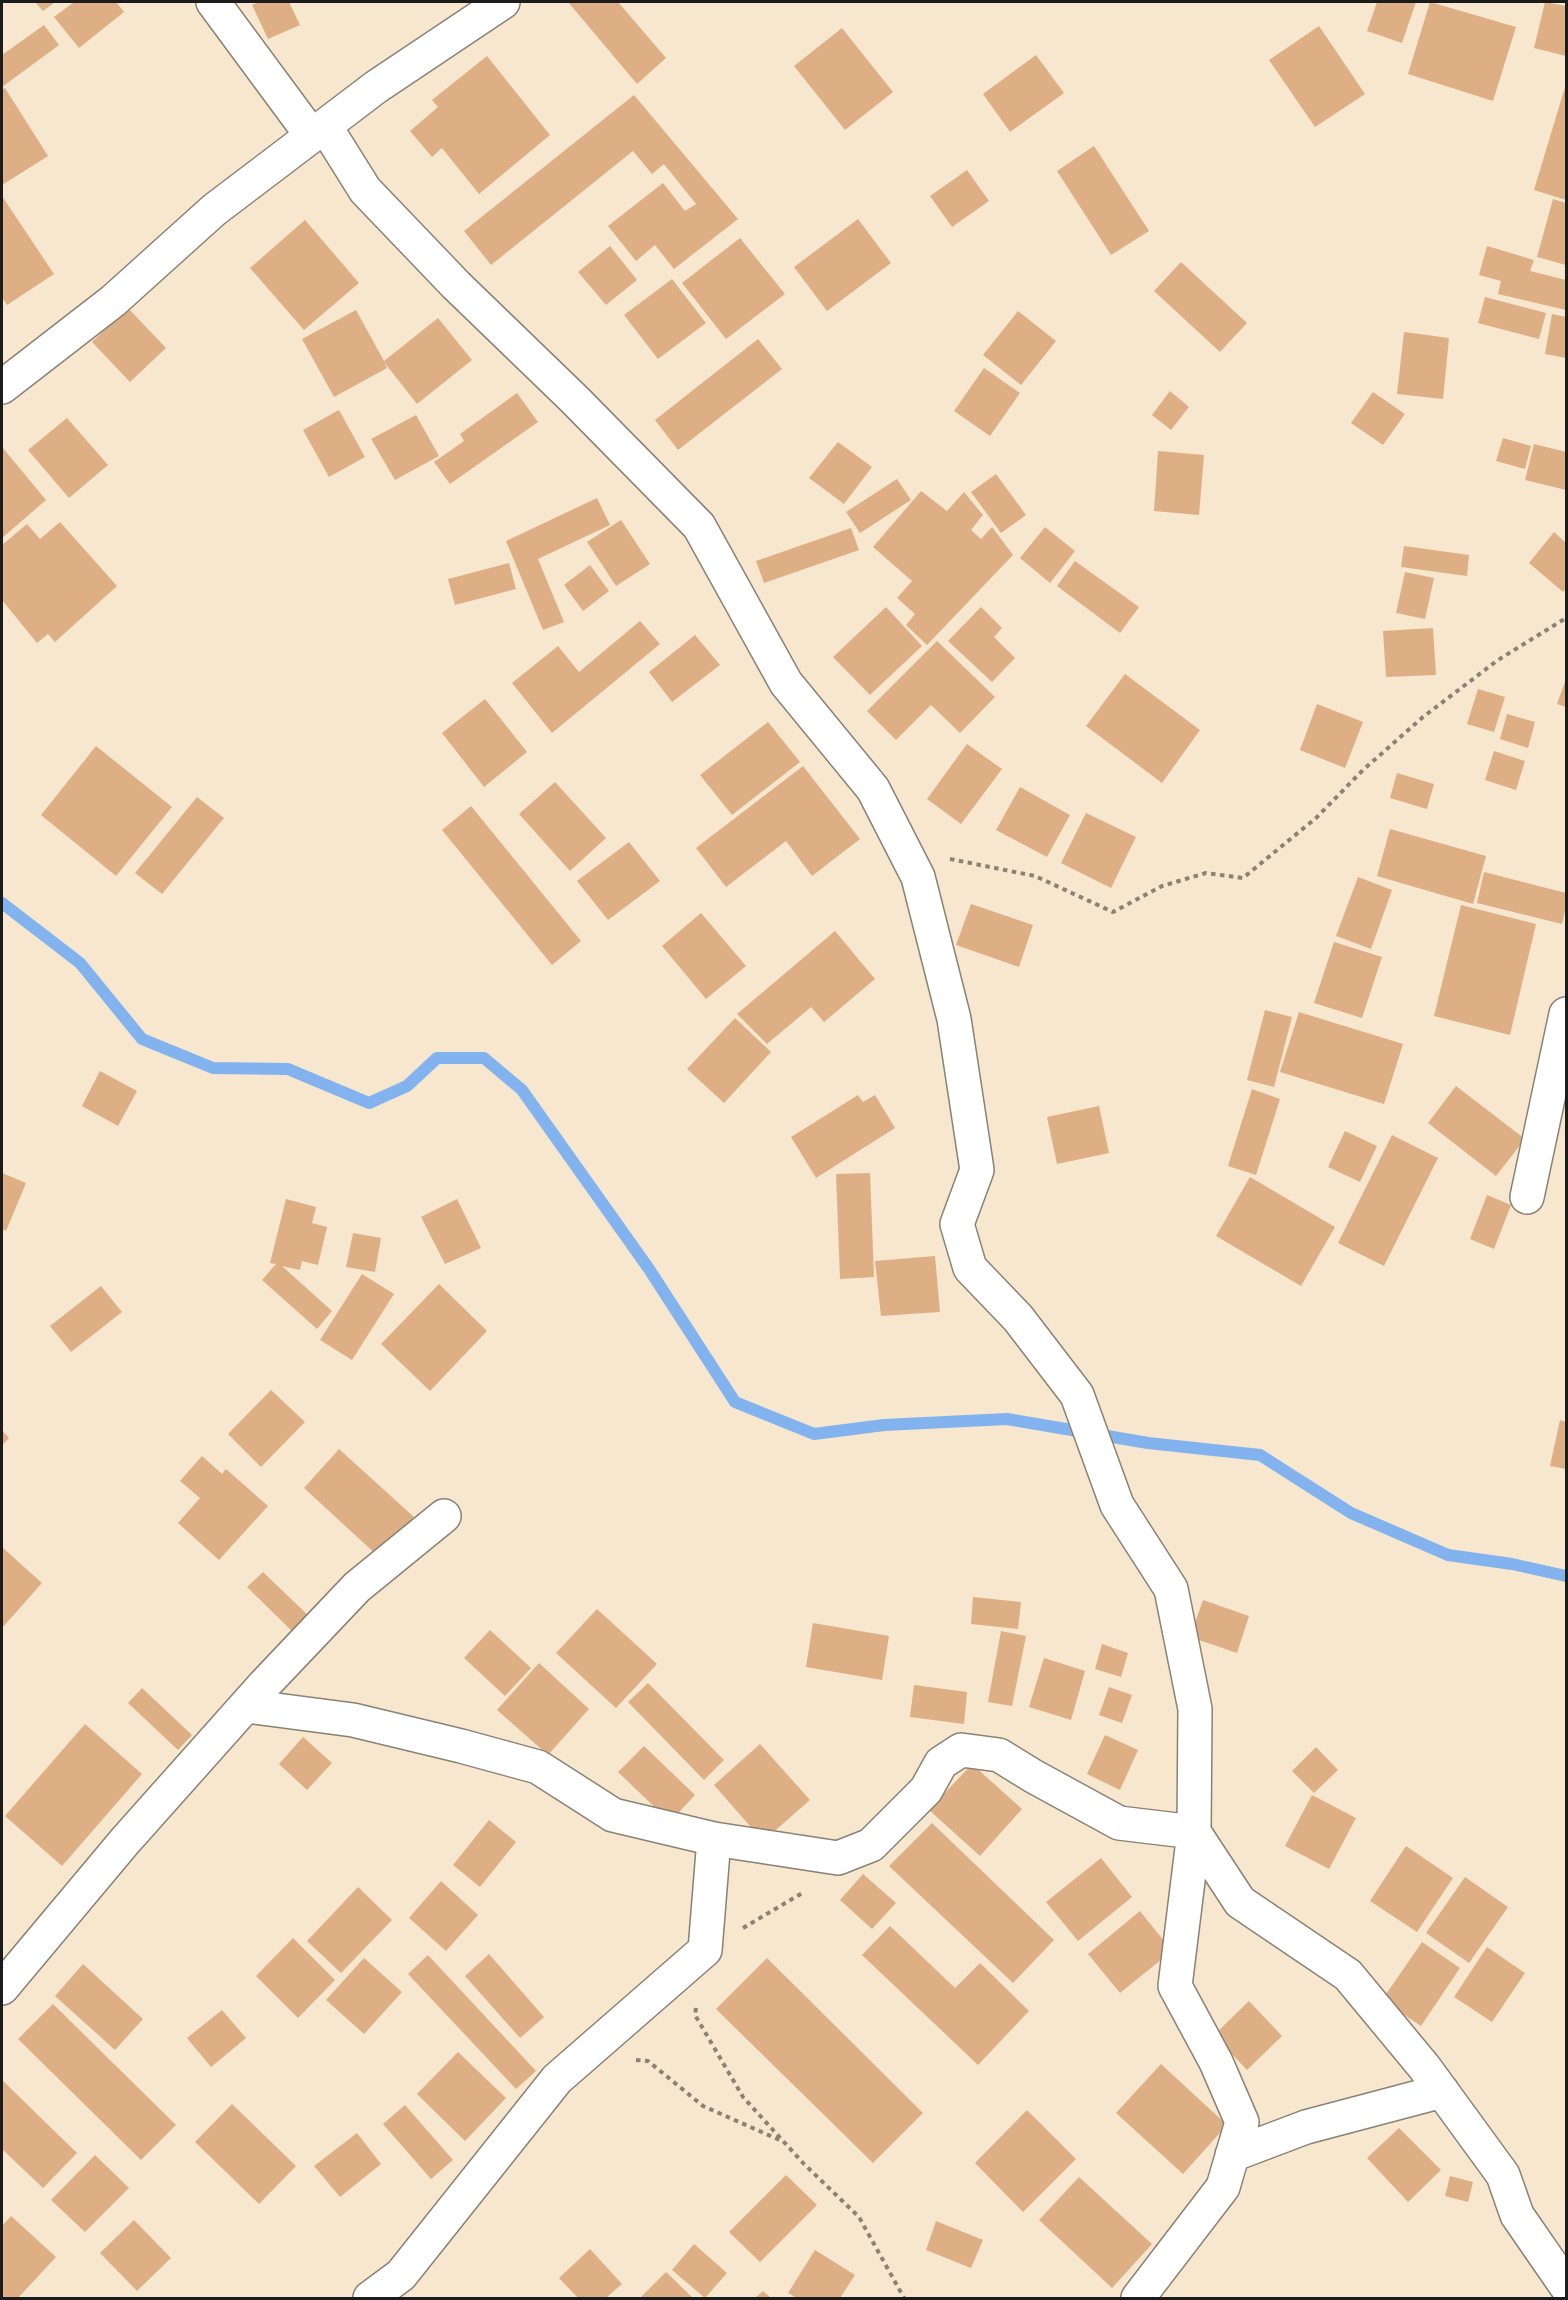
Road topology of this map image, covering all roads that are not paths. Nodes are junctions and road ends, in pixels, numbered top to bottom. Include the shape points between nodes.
1 (213, 2) edge
2 (503, 2) edge
3 (318, 131) junction
4 (2, 387) edge
5 (1566, 1014) edge
6 (1527, 1197) dead end
7 (444, 1516) dead end
8 (246, 1706) junction
9 (1194, 1832) junction
10 (714, 1839) junction
11 (2, 1988) edge
12 (1442, 2091) junction
13 (1232, 2156) junction
14 (1566, 2286) edge
15 (370, 2298) edge
16 (1138, 2298) edge

1 - 3 street
2 - 3 street
3 - 4 street via 214,210 113,301
3 - 9 street via 373,199 699,526 786,683 873,789 905,851 918,877 954,1019 977,1170 957,1224 970,1268 1018,1318 1077,1395 1117,1505 1172,1590 1195,1708
5 - 6 street
7 - 8 street via 357,1587
8 - 10 street via 353,1720 538,1767 613,1815
8 - 11 street via 125,1841
9 - 10 street via 1119,1823 999,1755 962,1750 941,1762 926,1790 871,1845 838,1858
9 - 12 street via 1240,1902 1348,1975
9 - 13 street via 1175,1986 1216,2062 1242,2122
10 - 15 street via 705,1950 557,2079 401,2275
12 - 13 street via 1306,2127
12 - 14 street via 1503,2175 1517,2215
13 - 16 street via 1223,2187

